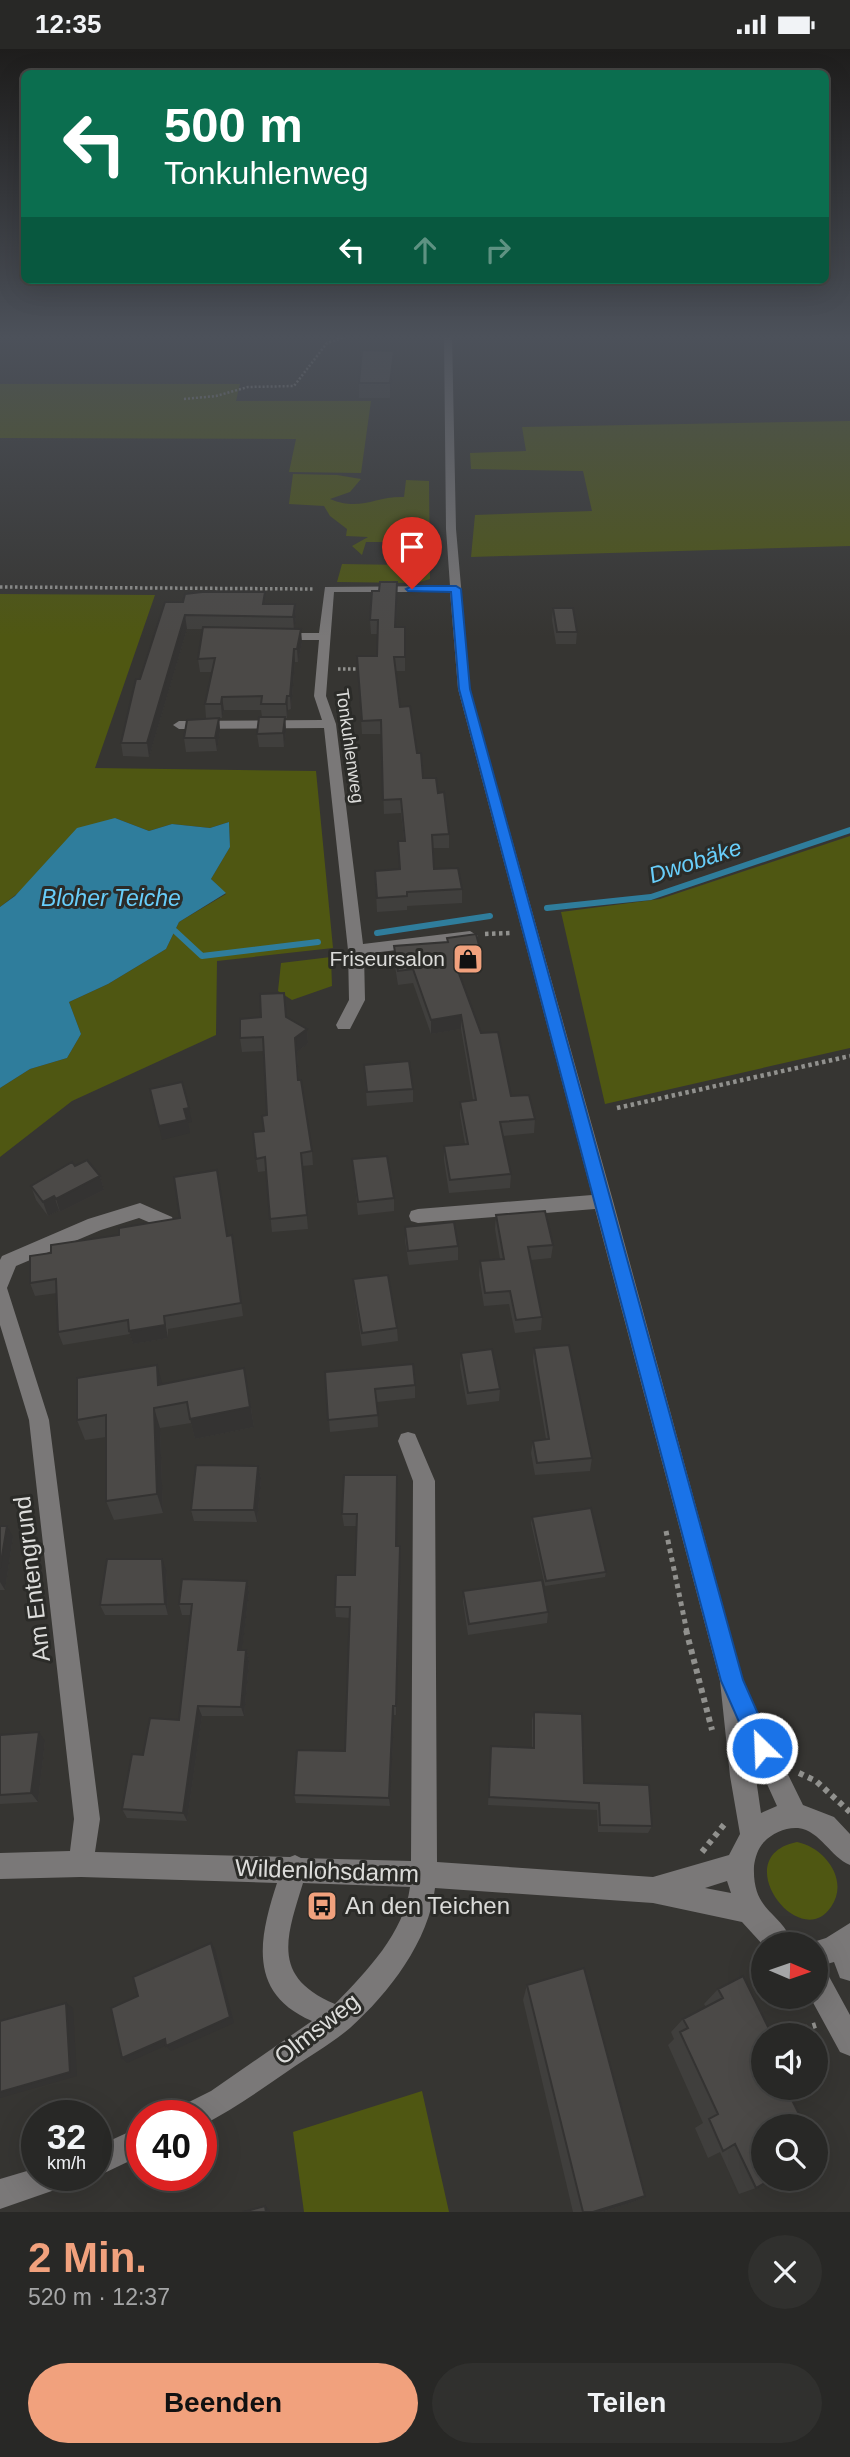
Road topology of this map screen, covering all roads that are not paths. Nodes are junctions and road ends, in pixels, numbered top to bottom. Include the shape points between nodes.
1 (449, 436) edge
2 (456, 589) junction
3 (263, 635) edge
4 (326, 637) junction
5 (330, 724) junction
6 (179, 725) dead end
7 (470, 936) edge
8 (356, 950) junction
9 (344, 1025) dead end
10 (604, 1201) junction
11 (418, 1216) dead end
12 (165, 1222) edge
13 (0, 1283) edge
14 (0, 1293) edge
15 (408, 1441) dead end
16 (732, 1681) junction
17 (795, 1816) junction
18 (752, 1832) junction
19 (850, 1852) edge
20 (81, 1864) junction
21 (739, 1865) junction
22 (0, 1866) edge
23 (295, 1868) junction
24 (424, 1874) junction
25 (653, 1890) junction
26 (748, 1910) junction
27 (765, 1932) edge
28 (847, 1949) edge
29 (828, 1952) edge
30 (828, 2003) edge
31 (339, 2019) junction
32 (850, 2042) edge
33 (217, 2103) edge
34 (21, 2187) edge
35 (0, 2194) edge

1 - 2 street
2 - 4 street, Tonkuhlenweg via 329,589
2 - 10 street via 464,689
3 - 4 street
4 - 5 street, Tonkuhlenweg via 320,696
5 - 6 street
5 - 8 street, Tonkuhlenweg
7 - 8 street
8 - 9 street, Tonkuhlenweg via 358,1000
10 - 11 street
10 - 16 street
12 - 13 street via 140,1210 95,1224 9,1261
14 - 20 street, Am Entengrund via 39,1420 87,1819
15 - 24 street via 424,1481
16 - 17 street
16 - 18 street
17 - 18 street via 772,1819
17 - 19 street via 815,1821
18 - 21 street
20 - 22 street, Wildenlohsdamm
20 - 23 street, Wildenlohsdamm
21 - 25 street, Wildenlohsdamm
21 - 26 street
23 - 24 street, Wildenlohsdamm
23 - 31 street via 278,1923 276,1955 284,1985 308,2006
24 - 25 street, Wildenlohsdamm
24 - 31 street, Olmsweg via 420,1908 398,1950
25 - 26 street, Wildenlohsdamm
26 - 27 street
28 - 29 street
30 - 32 street
31 - 33 street, Olmsweg
34 - 35 street

